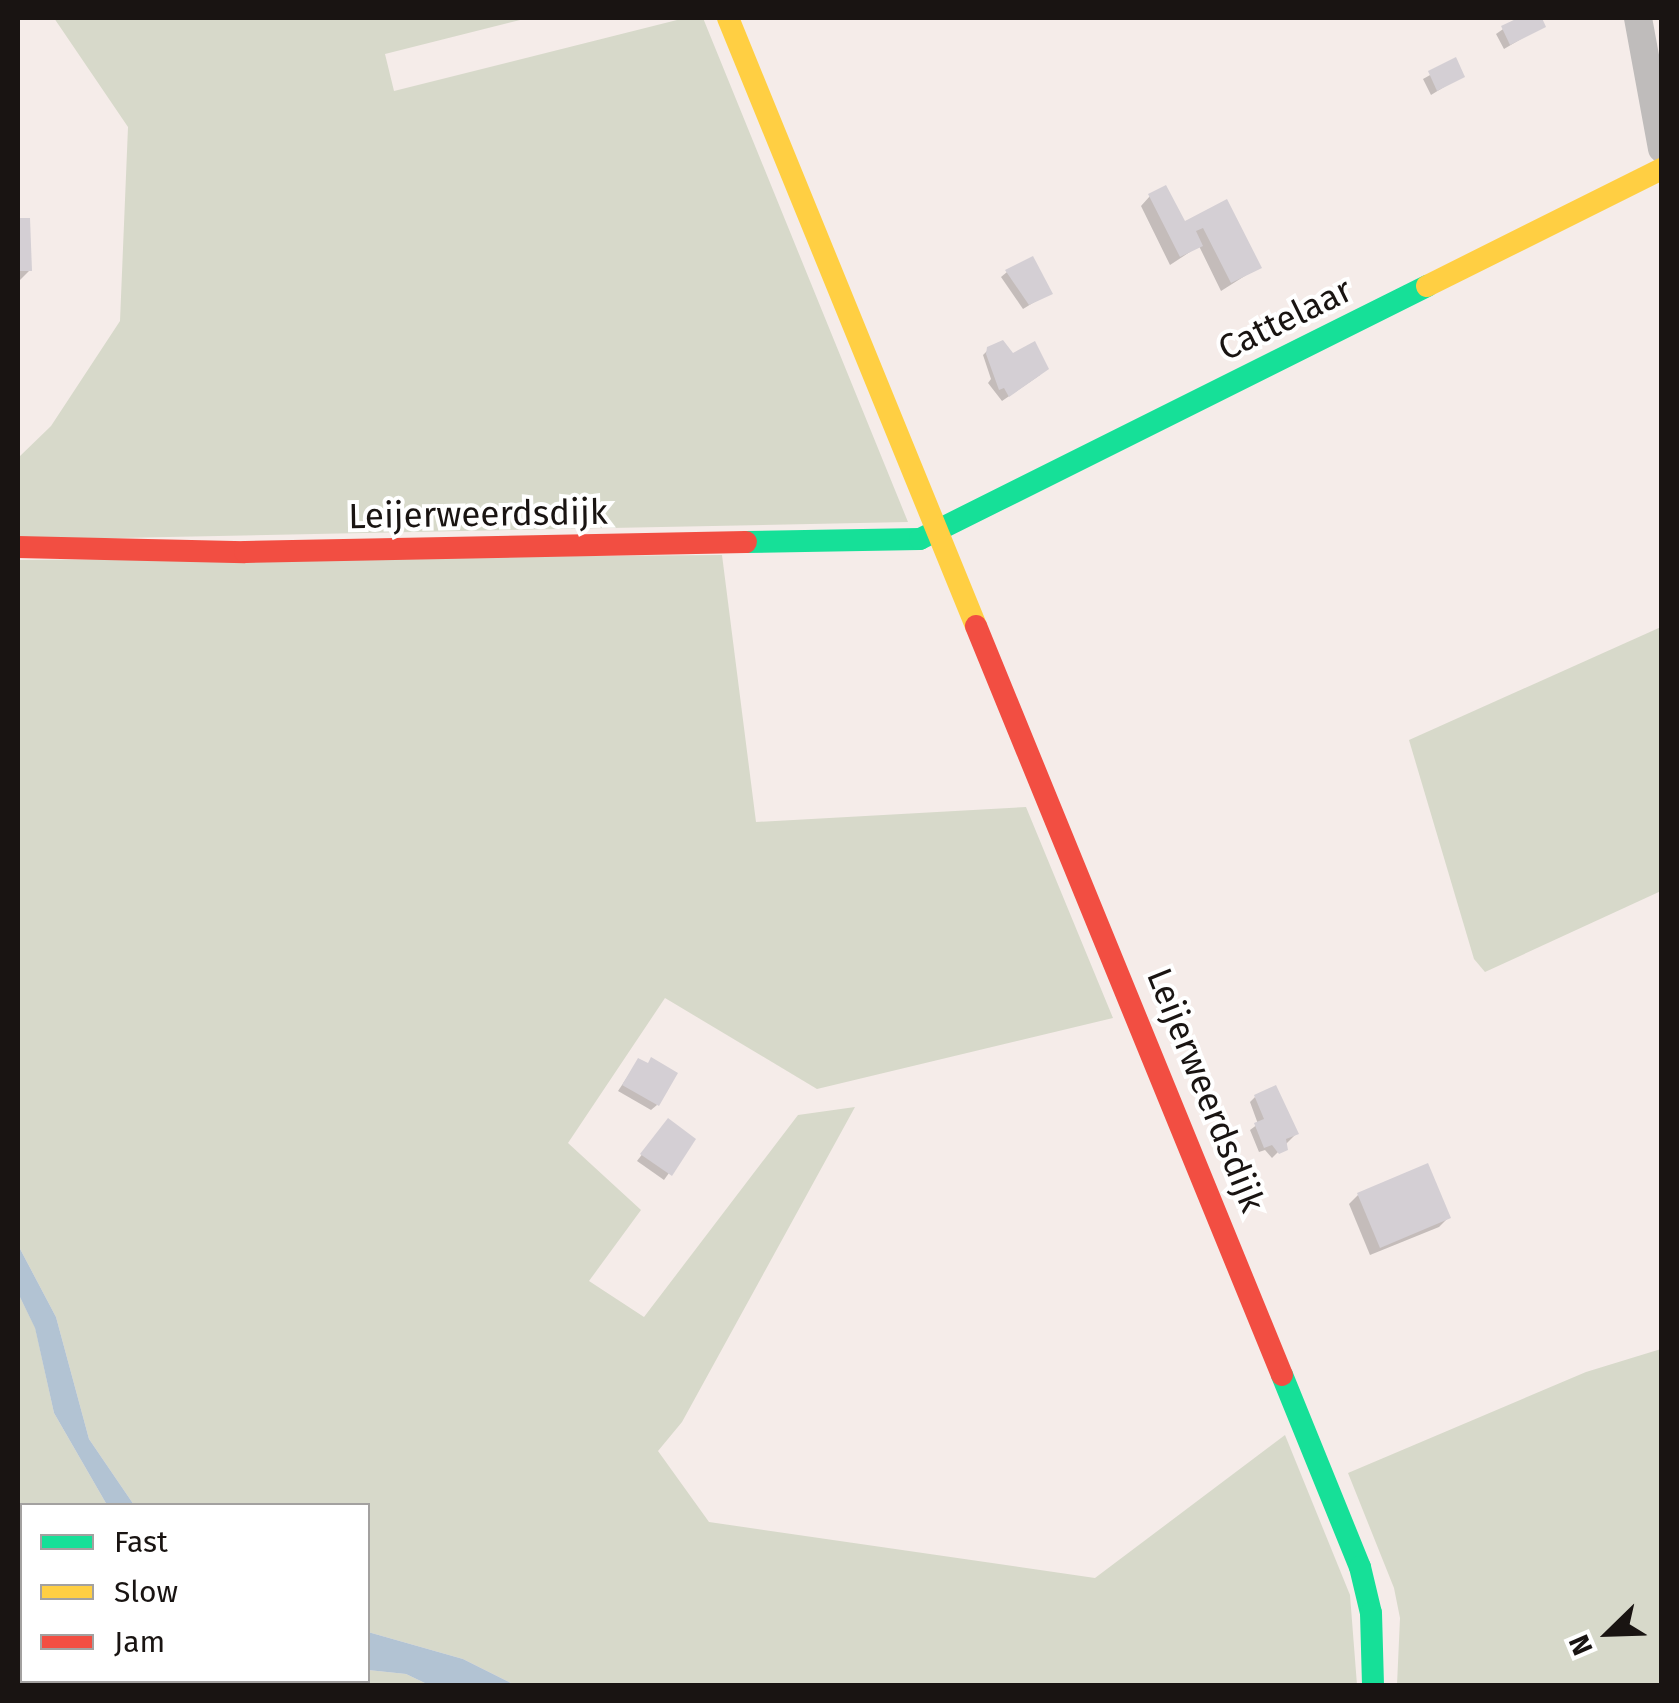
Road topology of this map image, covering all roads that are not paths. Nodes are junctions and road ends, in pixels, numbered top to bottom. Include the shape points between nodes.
1 (728, 18) edge
2 (1638, 18) edge
3 (1662, 148) edge
4 (1662, 170) edge
5 (938, 530) junction
6 (18, 547) edge
7 (1373, 1686) edge

1 - 5 street, Leijerweerdsdijk
2 - 3 street
4 - 5 street, Cattelaar
5 - 6 street, Leijerweerdsdijk via 920,539 732,545 245,552
5 - 7 street, Leijerweerdsdijk via 1360,1567 1372,1613

